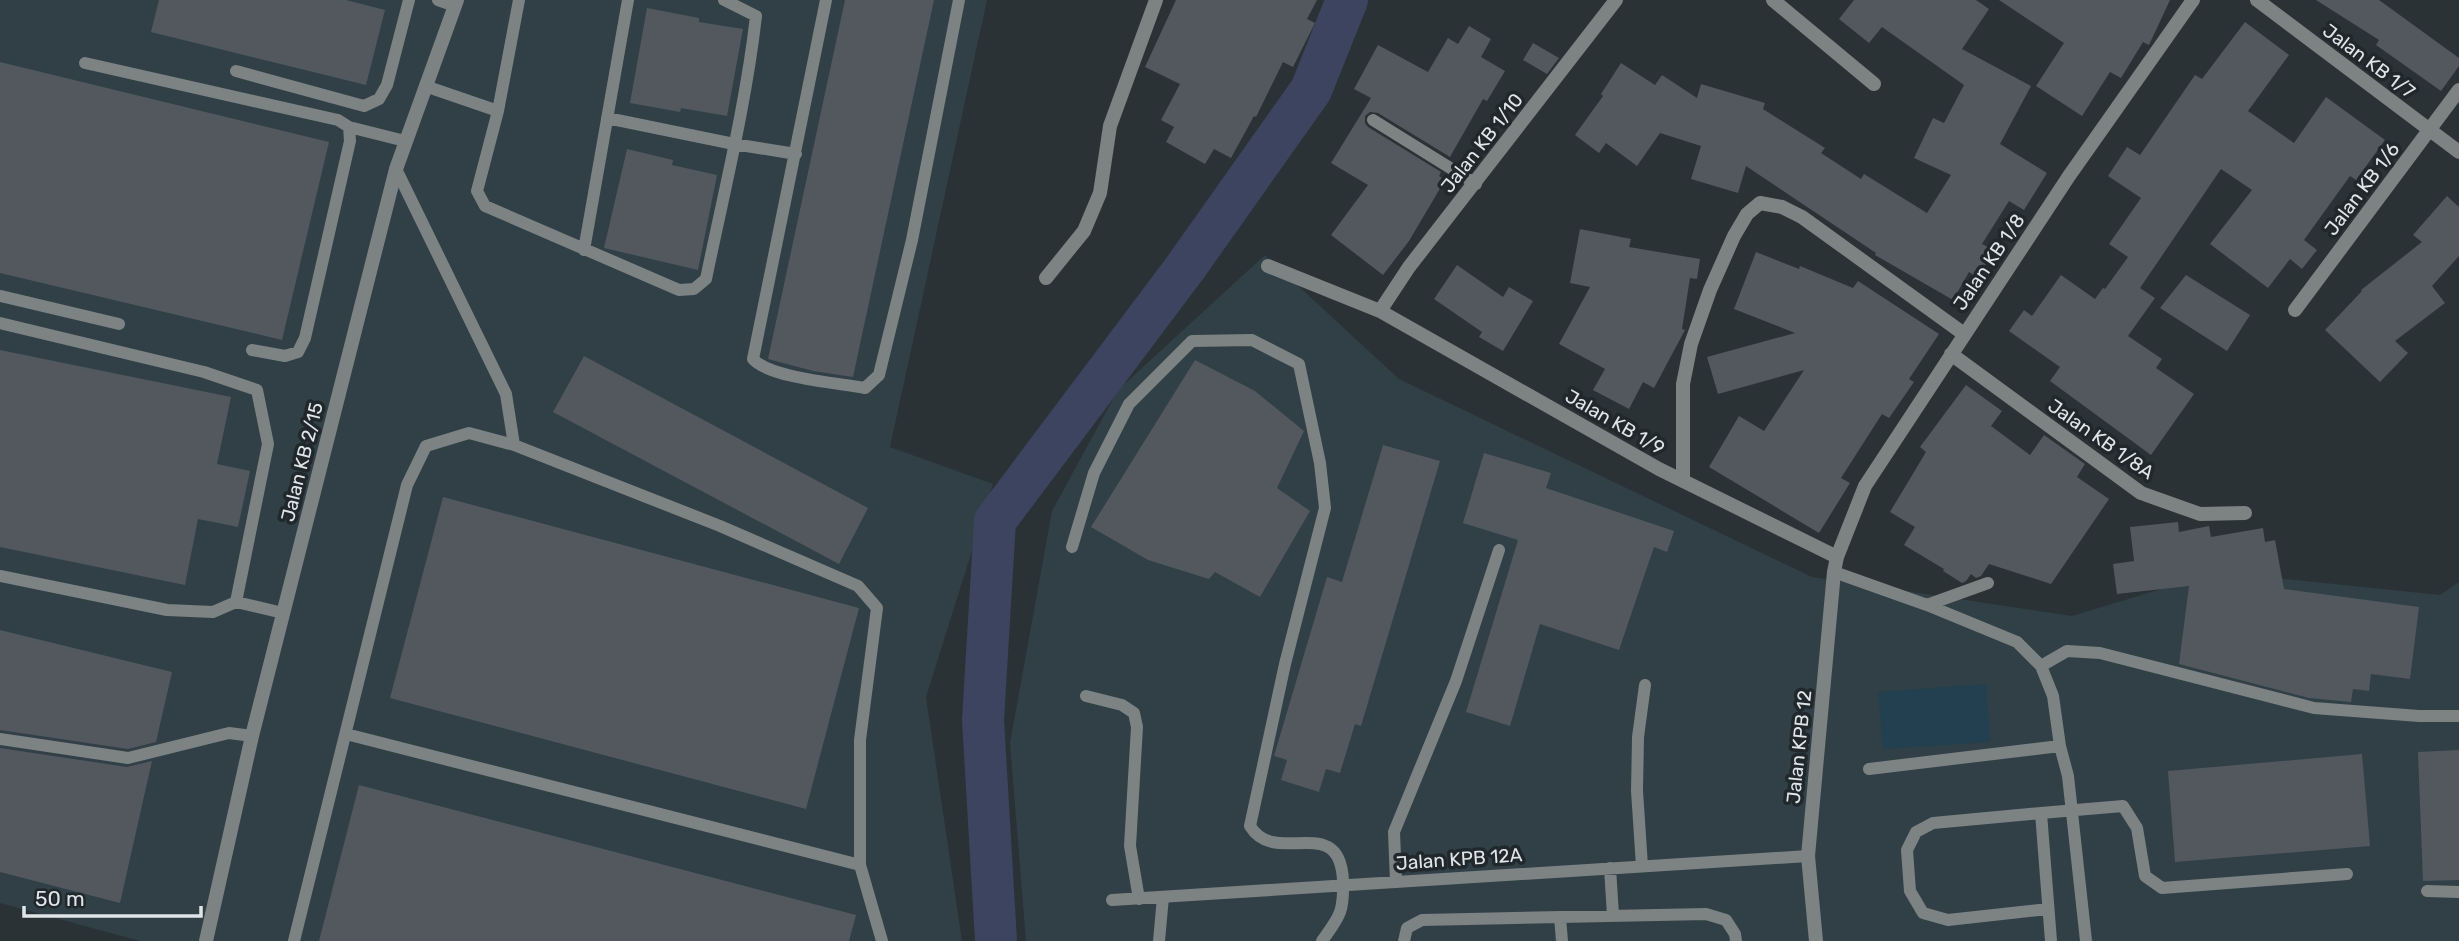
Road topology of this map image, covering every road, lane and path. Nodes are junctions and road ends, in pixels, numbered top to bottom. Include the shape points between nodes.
1 (409, 0) edge
2 (438, 0) edge
3 (517, 0) edge
4 (628, 0) edge
5 (724, 0) edge
6 (826, 0) edge
7 (959, 0) edge
8 (1156, 0) edge
9 (1616, 0) edge
10 (1773, 0) edge
11 (2193, 0) edge
12 (2257, 0) edge
13 (456, 3) edge
14 (85, 63) dead end
15 (236, 71) dead end
16 (1874, 84) dead end
17 (425, 86) junction
18 (2459, 90) edge
19 (498, 111) junction
20 (607, 118) junction
21 (1373, 120) dead end
22 (349, 127) junction
23 (2430, 131) junction
24 (405, 141) junction
25 (734, 144) junction
26 (2459, 152) edge
27 (796, 154) junction
28 (396, 169) junction
29 (1476, 184) junction
30 (584, 250) junction
31 (1268, 265) dead end
32 (1046, 278) dead end
33 (1, 296) edge
34 (2295, 310) dead end
35 (1380, 311) junction
36 (0, 323) edge
37 (120, 324) dead end
38 (1964, 334) junction
39 (252, 350) dead end
40 (1951, 354) junction
41 (514, 445) junction
42 (1683, 481) junction
43 (2245, 513) dead end
44 (1072, 547) dead end
45 (1499, 550) dead end
46 (1835, 564) junction
47 (0, 576) edge
48 (1988, 583) dead end
49 (236, 602) junction
50 (1927, 606) junction
51 (283, 613) junction
52 (2041, 666) junction
53 (1645, 685) dead end
54 (1086, 696) dead end
55 (2459, 716) edge
56 (346, 734) junction
57 (252, 736) junction
58 (0, 739) edge
59 (2060, 746) junction
60 (1869, 769) dead end
61 (2071, 810) junction
62 (2041, 813) junction
63 (1808, 856) junction
64 (860, 865) junction
65 (1642, 866) junction
66 (1611, 869) junction
67 (2347, 874) dead end
68 (1396, 882) junction
69 (1343, 886) junction
70 (2427, 891) dead end
71 (2459, 892) edge
72 (1163, 897) junction
73 (1139, 899) junction
74 (1112, 900) dead end
75 (2048, 909) junction
76 (1613, 915) junction
77 (1560, 917) junction
78 (206, 941) edge
79 (294, 941) edge
80 (882, 941) edge
81 (1159, 941) edge
82 (1322, 941) edge
83 (1404, 941) edge
84 (1562, 941) edge
85 (1736, 941) edge
86 (1816, 941) edge
87 (2051, 941) edge
88 (2086, 941) edge

1 - 15 lane via 387,85 379,99 364,106
2 - 13 lane
3 - 19 lane
4 - 20 lane
5 - 25 lane via 756,16
6 - 27 lane
7 - 27 lane via 912,240 879,374 865,388 775,372 753,359
8 - 32 street via 1110,126 1100,194 1083,231
9 - 29 street, Jalan KB 1/10
10 - 16 street
11 - 38 street, Jalan KB 1/8
12 - 23 street, Jalan KB 1/7
13 - 17 street, Jalan KB 2/15
14 - 22 lane via 338,120
17 - 19 lane
17 - 24 street, Jalan KB 2/15
18 - 23 street, Jalan KB 1/6
19 - 30 lane via 477,191 485,206
20 - 25 lane
20 - 30 lane
21 - 29 lane
22 - 24 lane
22 - 39 lane via 350,141 305,338 298,352 285,356
23 - 26 street, Jalan KB 1/7
23 - 34 street, Jalan KB 1/6
24 - 28 street, Jalan KB 2/15
25 - 27 lane
25 - 30 lane via 706,279 694,289 679,290
28 - 41 lane via 506,394
28 - 51 street, Jalan KB 2/15
29 - 35 street, Jalan KB 1/10
31 - 35 street, Jalan KB 1/9
33 - 37 lane
35 - 42 street, Jalan KB 1/9
36 - 49 lane via 204,372 257,390 268,444
38 - 40 street, Jalan KB 1/8
38 - 42 street via 1802,216 1760,203 1734,236 1691,344 1683,384
40 - 43 street, Jalan KB 1/8A via 2141,493 2200,514
40 - 46 street, Jalan KB 1/8 via 1864,486
41 - 56 lane via 469,433 426,446 407,485
41 - 64 lane via 858,586 877,608 860,740
42 - 46 street, Jalan KB 1/9
44 - 69 lane via 1094,473 1129,404 1192,341 1252,341 1299,364 1325,508 1250,826 1257,837 1271,843 1320,843 1333,850 1342,861
45 - 68 lane via 1456,681 1394,832
46 - 50 lane, Jalan KB 1/9
46 - 63 street, Jalan KPB 12
47 - 49 lane via 167,610 212,612
48 - 50 lane
49 - 51 lane
50 - 52 lane, Jalan KB 1/9 via 2017,642
51 - 57 street, Jalan KB 2/15
52 - 55 lane via 2067,651 2100,653 2314,708
52 - 59 lane via 2053,696
53 - 65 lane via 1637,791
54 - 73 lane via 1135,713 1138,727 1130,846
56 - 64 lane
56 - 79 lane
57 - 58 lane via 229,733 128,758
57 - 78 street, Jalan KB 2/15
59 - 60 lane
59 - 61 lane
61 - 62 lane
61 - 67 lane via 2123,806 2137,828 2145,876 2162,888
61 - 88 lane
62 - 75 lane
62 - 75 lane via 1933,822 1916,832 1907,850 1910,891 1923,913 1948,920
63 - 65 lane, Jalan KPB 12A
63 - 86 street, Jalan KPB 12
64 - 80 lane
65 - 66 lane, Jalan KPB 12A
66 - 68 lane, Jalan KPB 12A
66 - 76 lane
68 - 69 lane, Jalan KPB 12A
69 - 72 lane, Jalan KPB 12A
69 - 82 lane via 1342,913
70 - 71 lane
72 - 73 lane, Jalan KPB 12A
72 - 81 lane
73 - 74 lane, Jalan KPB 12A
75 - 87 lane
76 - 77 lane
76 - 85 lane via 1706,914 1727,920
77 - 83 lane via 1422,920 1407,928
77 - 84 lane

